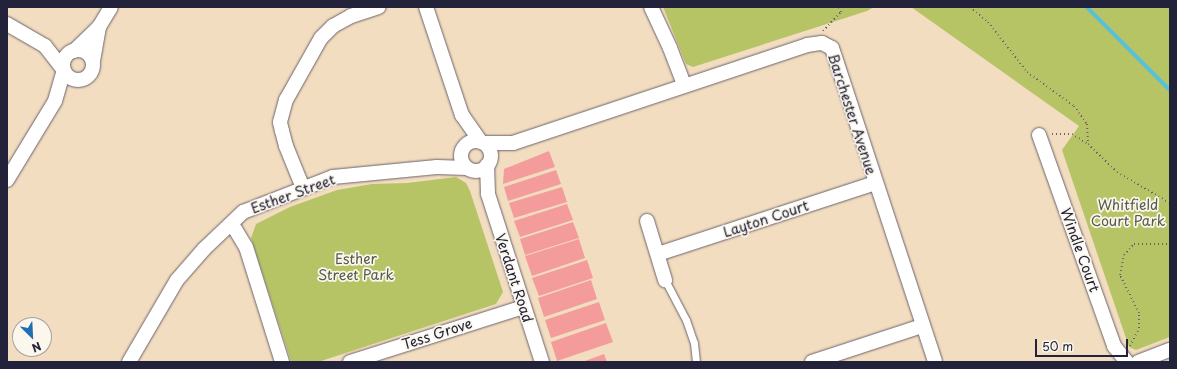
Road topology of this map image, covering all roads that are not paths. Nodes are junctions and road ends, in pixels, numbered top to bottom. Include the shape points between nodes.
1 (111, 7) edge
2 (379, 7) edge
3 (426, 7) edge
4 (651, 7) edge
5 (7, 24) edge
6 (99, 27) junction
7 (45, 46) junction
8 (73, 51) junction
9 (93, 61) junction
10 (64, 70) junction
11 (85, 79) junction
12 (684, 85) junction
13 (55, 101) junction
14 (462, 115) junction
15 (1039, 135) road end
16 (482, 143) junction
17 (513, 143) junction
18 (462, 150) junction
19 (488, 163) junction
20 (437, 167) junction
21 (468, 169) junction
22 (7, 180) edge
23 (875, 183) junction
24 (303, 188) junction
25 (488, 194) junction
26 (647, 221) dead end
27 (232, 224) junction
28 (658, 254) junction
29 (665, 280) joint
30 (523, 306) junction
31 (922, 326) junction
32 (1170, 350) edge
33 (1125, 359) edge
34 (129, 362) edge
35 (282, 362) edge
36 (350, 362) edge
37 (542, 362) edge
38 (696, 362) edge
39 (812, 362) edge
40 (935, 362) edge
41 (1138, 362) edge

1 - 6 street
2 - 24 street via 351,16 333,26 321,38 286,100 280,122 286,146
3 - 14 street
4 - 12 street
5 - 7 street
6 - 8 street
6 - 9 street
7 - 8 street
7 - 10 street
8 - 9 street via 87,52
8 - 10 street via 65,57
9 - 11 street via 92,72
10 - 11 street via 73,80
10 - 13 street
11 - 13 street
12 - 17 street, Barchester Avenue
12 - 23 street, Barchester Avenue via 807,45 819,43 832,48
13 - 22 street
14 - 16 street
14 - 18 street
15 - 33 street, Windle Court via 1114,346
16 - 17 street, Barchester Avenue
16 - 18 street via 471,142
16 - 19 street via 490,152
17 - 19 street, Barchester Avenue
18 - 20 street, Esther Street
18 - 21 street via 462,161
19 - 21 street via 479,170
19 - 25 street, Verdant Road
20 - 21 street, Esther Street
20 - 24 street, Esther Street via 334,177
21 - 25 street, Verdant Road
23 - 28 street, Layton Court
23 - 31 street, Barchester Avenue
24 - 27 street, Esther Street via 244,212
25 - 30 street, Verdant Road
26 - 28 street
27 - 34 street, Esther Street via 204,249 177,280
27 - 35 street via 246,247
28 - 29 street
29 - 38 lane via 686,320 694,343
30 - 36 street, Tess Grove
30 - 37 street, Verdant Road
31 - 39 street
31 - 40 street, Barchester Avenue
32 - 41 street

